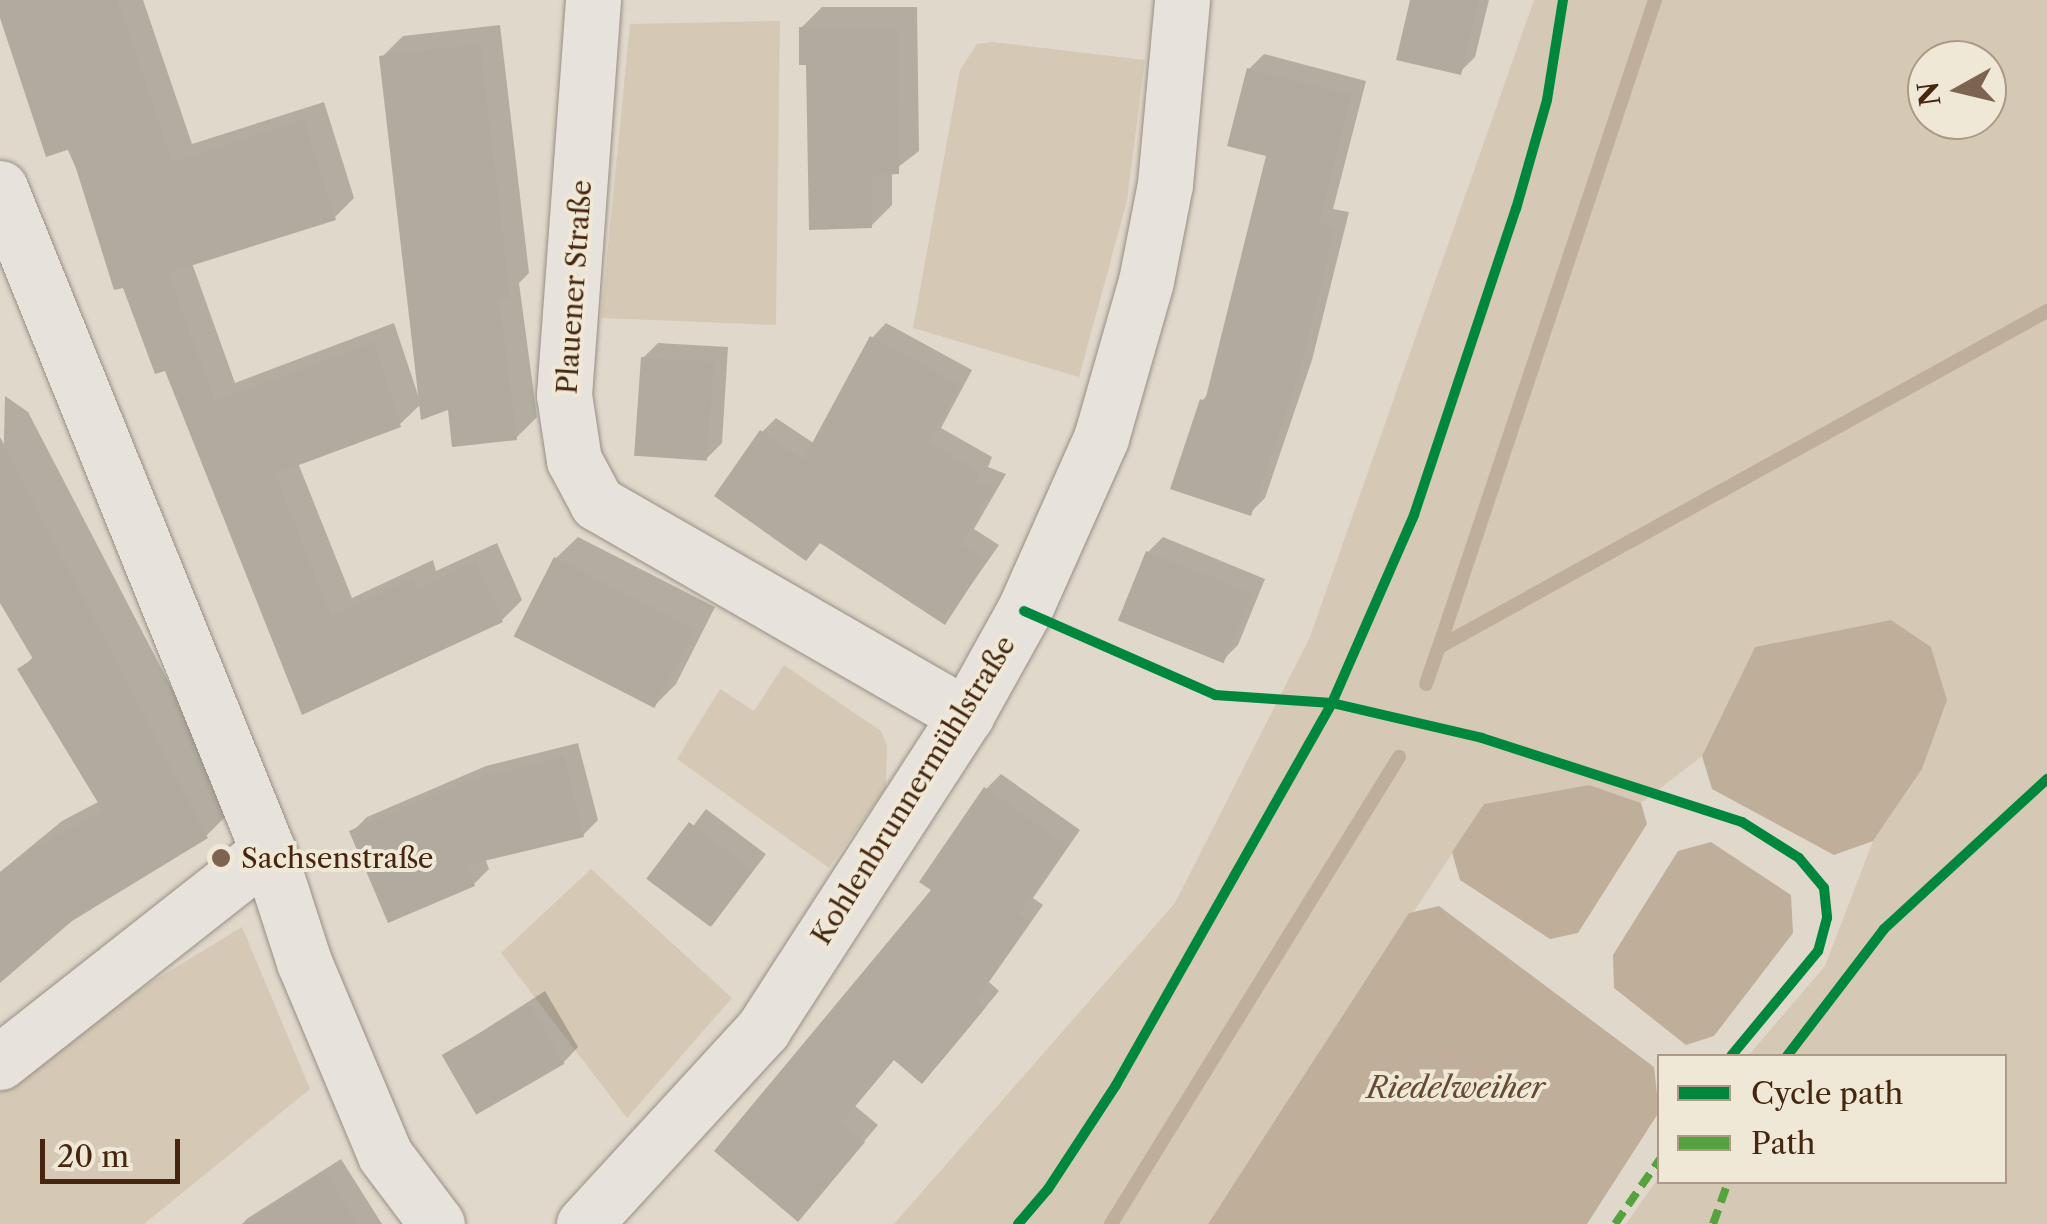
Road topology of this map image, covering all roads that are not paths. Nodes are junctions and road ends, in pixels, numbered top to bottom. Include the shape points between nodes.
1 (594, 0) edge
2 (1192, 1) edge
3 (0, 188) edge
4 (966, 714) junction
5 (268, 852) junction
6 (0, 1062) edge
7 (437, 1224) edge
8 (584, 1224) edge

1 - 4 street, Plauener Straße via 564,394 574,460 597,503
2 - 4 street, Kohlenbrunnermühlstraße via 1146,281 1101,438 1024,611
3 - 5 street
4 - 8 street, Kohlenbrunnermühlstraße via 763,1028
5 - 6 street
5 - 7 street via 304,962 386,1155

